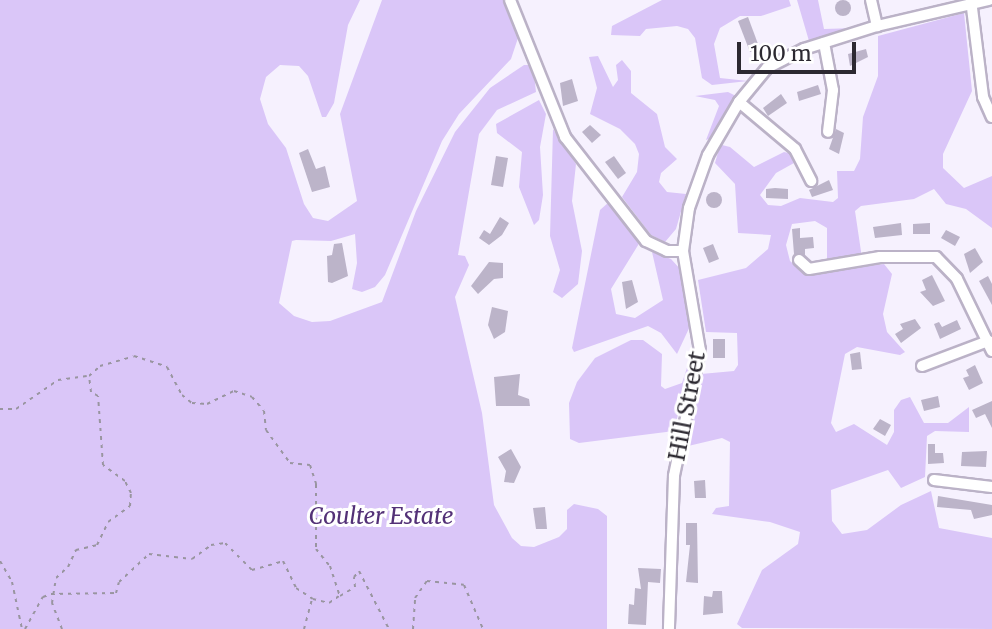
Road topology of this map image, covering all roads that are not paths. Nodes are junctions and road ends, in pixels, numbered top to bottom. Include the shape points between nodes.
1 (510, 0) edge
2 (871, 0) edge
3 (989, 0) edge
4 (972, 1) edge
5 (877, 26) junction
6 (824, 43) junction
7 (739, 102) junction
8 (992, 117) edge
9 (828, 132) dead end
10 (811, 181) dead end
11 (683, 251) junction
12 (799, 260) dead end
13 (990, 346) edge
14 (922, 366) dead end
15 (934, 480) dead end
16 (992, 487) edge
17 (669, 629) edge

1 - 11 street via 552,112 571,146 646,241 667,251
2 - 5 street
3 - 4 street, Hill Street
4 - 5 street, Hill Street
4 - 8 street via 983,97
5 - 6 street, Hill Street
6 - 7 street, Hill Street via 773,64
6 - 9 street via 833,90
7 - 10 street via 795,149
7 - 11 street, Hill Street via 708,155 692,197
11 - 17 street, Hill Street via 700,350 674,477
12 - 13 street via 809,269 880,257 925,255 943,261 957,279
13 - 14 street
15 - 16 street

